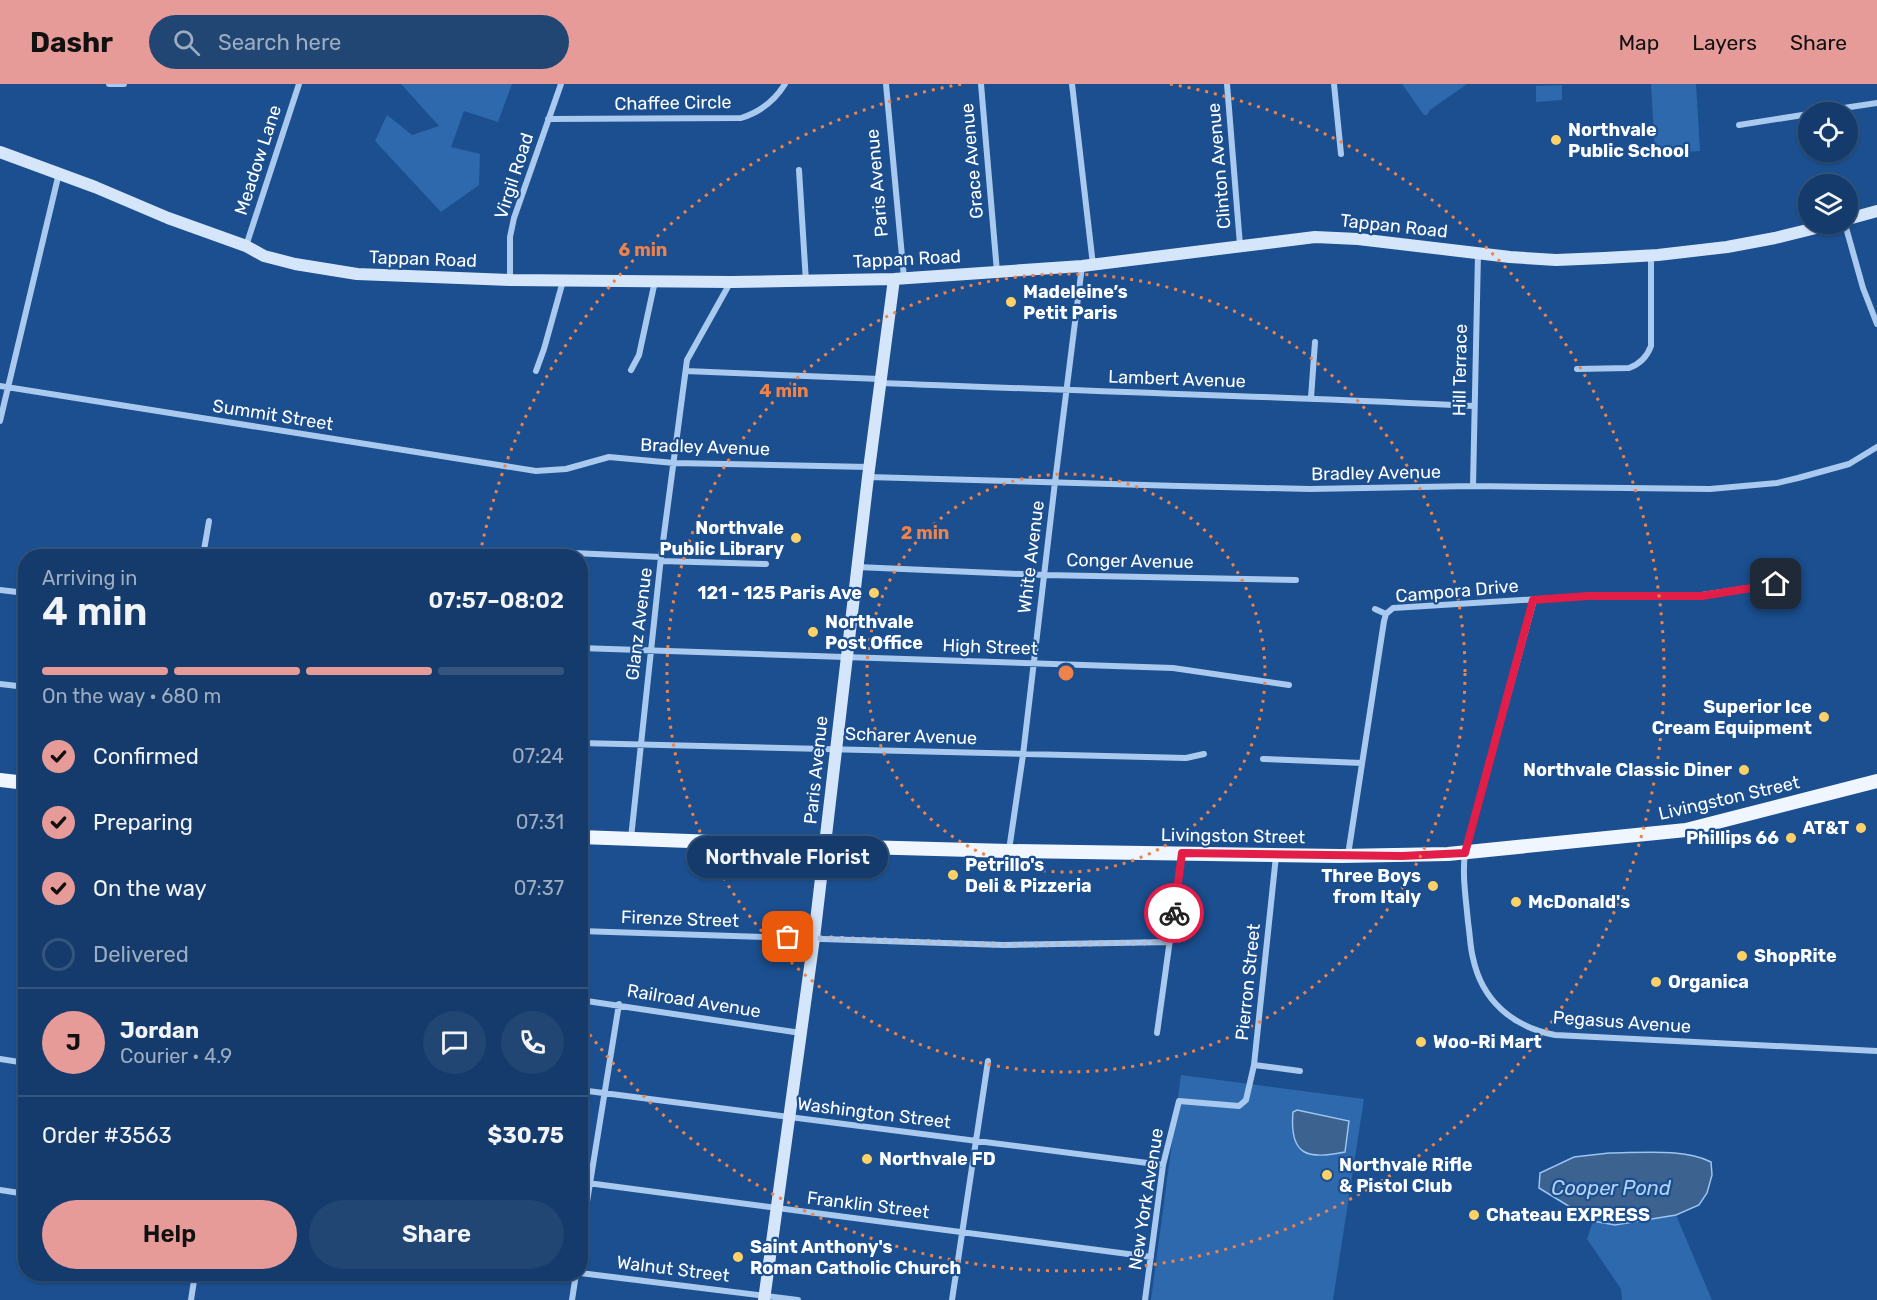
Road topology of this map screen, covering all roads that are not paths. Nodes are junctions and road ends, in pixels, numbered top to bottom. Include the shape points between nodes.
1 (109, 84) edge
2 (124, 84) edge
3 (299, 84) edge
4 (561, 84) edge
5 (785, 84) edge
6 (886, 84) edge
7 (981, 84) edge
8 (1072, 84) edge
9 (1227, 84) edge
10 (1334, 84) edge
11 (1877, 103) edge
12 (1858, 106) edge
13 (1798, 116) edge
14 (548, 119) junction
15 (1739, 125) dead end
16 (0, 152) edge
17 (1341, 154) dead end
18 (799, 170) dead end
19 (59, 173) junction
20 (1877, 211) edge
21 (1858, 216) edge
22 (1798, 232) edge
23 (1848, 234) edge
24 (1240, 245) junction
25 (246, 246) junction
26 (1478, 254) junction
27 (1651, 256) junction
28 (1088, 265) junction
29 (997, 272) junction
30 (899, 278) junction
31 (510, 280) junction
32 (563, 281) junction
33 (655, 282) junction
34 (730, 282) junction
35 (806, 282) junction
36 (1877, 324) edge
37 (1315, 342) dead end
38 (1577, 369) dead end
39 (631, 370) dead end
40 (536, 371) dead end
41 (686, 371) junction
42 (880, 381) junction
43 (0, 386) edge
44 (8, 387) junction
45 (1067, 391) junction
46 (1311, 398) junction
47 (1474, 406) junction
48 (0, 421) edge
49 (1877, 447) edge
50 (674, 462) junction
51 (542, 471) joint
52 (868, 472) junction
53 (1055, 482) junction
54 (1473, 486) junction
55 (209, 521) dead end
56 (204, 549) edge
57 (588, 554) edge
58 (661, 559) junction
59 (766, 564) dead end
60 (857, 567) junction
61 (1044, 574) junction
62 (1296, 580) dead end
63 (1776, 584) dead end
64 (0, 590) edge
65 (18, 592) edge
66 (1533, 600) junction
67 (1375, 609) dead end
68 (1386, 614) junction
69 (588, 648) edge
70 (650, 651) junction
71 (847, 658) junction
72 (1033, 664) junction
73 (0, 684) edge
74 (1289, 685) dead end
75 (18, 686) edge
76 (588, 743) edge
77 (641, 744) junction
78 (836, 748) junction
79 (1023, 754) junction
80 (1204, 754) dead end
81 (1263, 759) dead end
82 (1362, 764) junction
83 (0, 780) edge
84 (1877, 781) edge
85 (18, 782) edge
86 (588, 837) edge
87 (631, 838) junction
88 (825, 846) junction
89 (1009, 851) junction
90 (1182, 853) junction
91 (1465, 853) junction
92 (1276, 855) junction
93 (1348, 856) junction
94 (588, 931) edge
95 (814, 938) junction
96 (1170, 942) junction
97 (588, 1001) edge
98 (619, 1004) junction
99 (802, 1033) junction
100 (1157, 1033) dead end
101 (1877, 1051) edge
102 (0, 1059) edge
103 (988, 1061) dead end
104 (18, 1062) edge
105 (1254, 1065) junction
106 (1300, 1071) dead end
107 (588, 1091) edge
108 (604, 1094) junction
109 (791, 1117) junction
110 (976, 1141) junction
111 (1163, 1165) junction
112 (590, 1183) junction
113 (0, 1190) edge
114 (18, 1193) edge
115 (588, 1195) edge
116 (777, 1209) junction
117 (963, 1232) junction
118 (1151, 1257) junction
119 (588, 1274) edge
120 (194, 1281) edge
121 (575, 1281) edge
122 (765, 1298) edge
123 (191, 1300) edge
124 (572, 1300) edge
125 (798, 1300) edge
126 (952, 1300) edge
127 (1145, 1300) edge

1 - 2 street
3 - 25 street, Meadow Lane
4 - 14 street, Virgil Road
5 - 14 street, Chaffee Circle via 763,108 741,118
6 - 30 street, Paris Avenue
7 - 29 street, Grace Avenue
8 - 28 street, White Avenue
9 - 24 street, Clinton Avenue
10 - 17 street
11 - 12 street
13 - 15 street
14 - 31 street, Virgil Road via 512,223
16 - 19 street, Tappan Road
18 - 35 street
19 - 25 street, Tappan Road
19 - 44 street
20 - 21 street
22 - 27 street, Tappan Road via 1727,248
23 - 36 street
24 - 26 street, Tappan Road via 1330,237
24 - 28 street, Tappan Road
25 - 31 street, Tappan Road via 264,256 325,270
26 - 27 street, Tappan Road via 1556,260
26 - 47 street, Hill Terrace
27 - 38 street via 1648,355 1629,368
28 - 29 street, Tappan Road
28 - 45 street, White Avenue
29 - 30 street, Tappan Road
30 - 35 street, Tappan Road
30 - 42 street, Paris Avenue
31 - 32 street, Tappan Road
32 - 33 street, Tappan Road
32 - 40 street
33 - 34 street, Tappan Road
33 - 39 street via 639,355
34 - 35 street, Tappan Road
34 - 41 street, Glanz Avenue via 687,360
37 - 46 street
41 - 42 street, Lambert Avenue
41 - 50 street, Glanz Avenue
42 - 45 street, Lambert Avenue
42 - 52 street, Paris Avenue
43 - 44 street, Summit Street
44 - 48 street
44 - 51 street, Summit Street
45 - 46 street, Lambert Avenue
45 - 53 street, White Avenue
46 - 47 street, Lambert Avenue
47 - 54 street, Hill Terrace
49 - 54 street, Bradley Avenue via 1850,464 1777,483 1710,489
50 - 51 street, Bradley Avenue via 609,457
50 - 52 street, Bradley Avenue
50 - 58 street, Glanz Avenue
52 - 53 street, Bradley Avenue
52 - 60 street, Paris Avenue
53 - 54 street, Bradley Avenue via 1310,489
53 - 61 street, White Avenue
55 - 56 street
57 - 58 street
58 - 59 street
58 - 70 street, Glanz Avenue
60 - 61 street, Conger Avenue
60 - 71 street, Paris Avenue
61 - 62 street, Conger Avenue
61 - 72 street, White Avenue
63 - 66 street, Campora Drive via 1702,596
64 - 65 street
66 - 68 street, Campora Drive via 1399,607
66 - 91 street, Pegasus Avenue
67 - 68 street
68 - 82 street, Campora Drive
69 - 70 street, High Street
70 - 71 street, High Street
70 - 77 street, Glanz Avenue
71 - 72 street, High Street
71 - 78 street, Paris Avenue
72 - 74 street, High Street via 1173,668
72 - 79 street, White Avenue
73 - 75 street
76 - 77 street, Scharer Avenue
77 - 78 street, Scharer Avenue
77 - 87 street, Glanz Avenue
78 - 79 street, Scharer Avenue
78 - 88 street, Paris Avenue
79 - 80 street, Scharer Avenue via 1186,758
79 - 89 street, White Avenue
81 - 82 street
82 - 93 street, Campora Drive
83 - 85 main road
84 - 91 main road, Livingston Street via 1686,830
86 - 87 main road, Livingston Street
87 - 88 main road, Livingston Street
88 - 89 main road, Livingston Street
88 - 95 street, Paris Avenue
89 - 90 main road, Livingston Street
90 - 92 main road, Livingston Street
90 - 96 street
91 - 93 main road, Livingston Street
91 - 101 street, Pegasus Avenue via 1464,888 1476,968 1494,1003 1527,1027 1557,1035
92 - 93 main road, Livingston Street
92 - 105 street, Pierron Street
94 - 95 street, Firenze Street
95 - 96 street, Firenze Street via 1004,945
95 - 99 street, Paris Avenue
96 - 100 street
97 - 98 street, Railroad Avenue
98 - 99 street, Railroad Avenue
98 - 108 street
99 - 109 street, Paris Avenue
102 - 104 street
103 - 110 street
105 - 106 street, Pierron Street
105 - 111 street, New York Avenue via 1246,1100 1239,1106 1179,1101
107 - 108 street, Washington Street
108 - 109 street, Washington Street
108 - 112 street
109 - 110 street, Washington Street
109 - 116 street, Paris Avenue
110 - 111 street, Washington Street
110 - 117 street
111 - 118 street, New York Avenue
112 - 115 street
112 - 116 street, Franklin Street
113 - 114 street
116 - 117 street, Franklin Street
116 - 122 street, Paris Avenue
117 - 118 street, Franklin Street
117 - 126 street
118 - 127 street, New York Avenue
119 - 122 street, Walnut Street
120 - 123 street
121 - 124 street
122 - 125 street, Walnut Street

